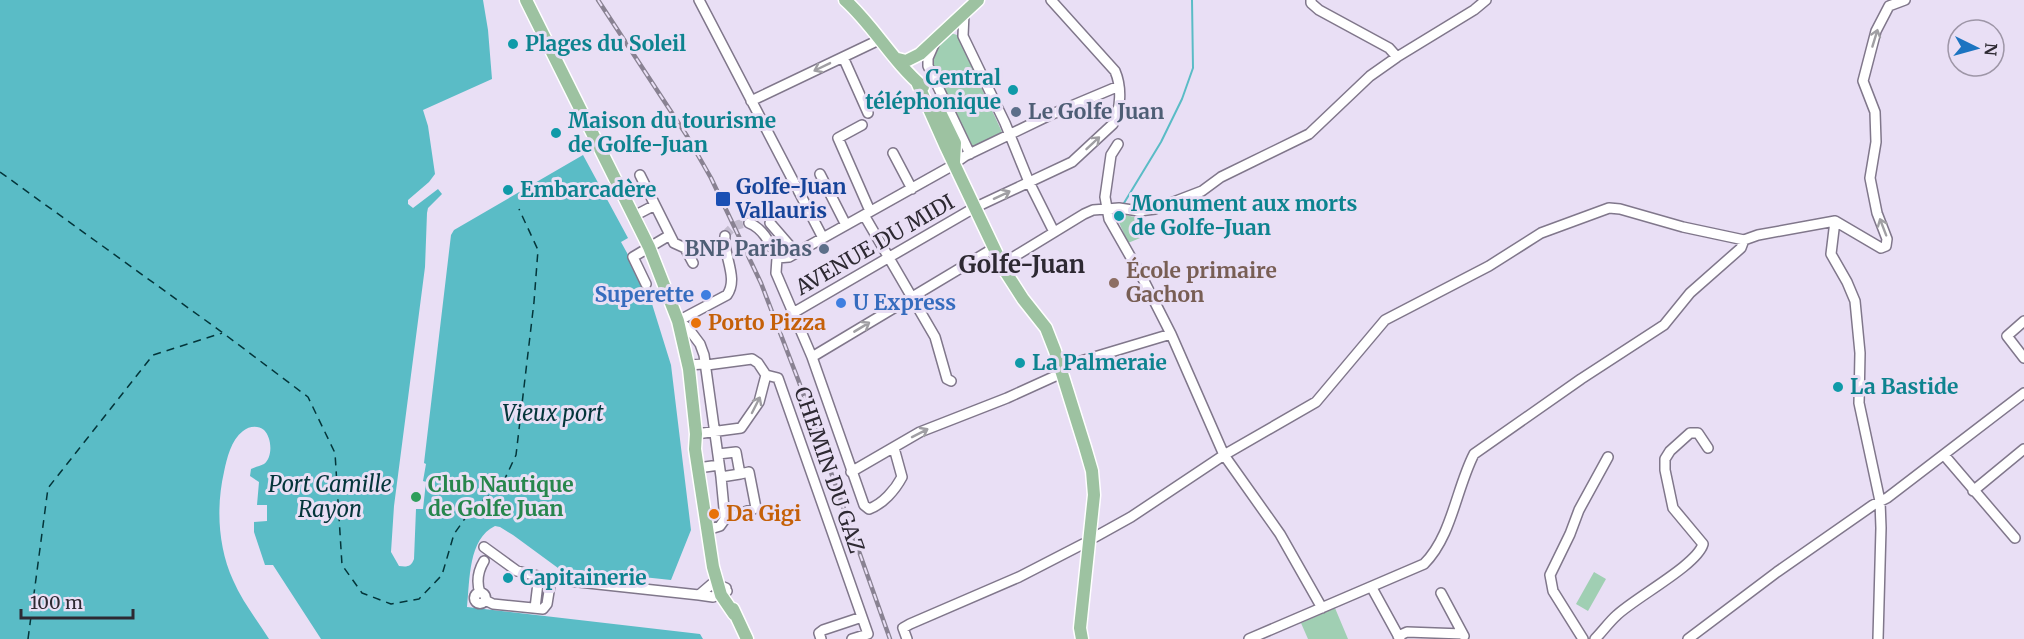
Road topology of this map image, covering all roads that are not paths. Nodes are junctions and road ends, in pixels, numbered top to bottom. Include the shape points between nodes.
1 (526, 0) edge
2 (699, 0) edge
3 (845, 0) edge
4 (978, 0) edge
5 (1051, 0) edge
6 (1311, 0) edge
7 (1486, 0) edge
8 (1905, 0) edge
9 (964, 13) junction
10 (941, 34) junction
11 (963, 36) junction
12 (880, 39) junction
13 (920, 54) junction
14 (843, 57) junction
15 (1396, 57) junction
16 (898, 59) junction
17 (914, 79) junction
18 (1119, 86) junction
19 (751, 101) junction
20 (868, 113) dead end
21 (862, 125) dead end
22 (1009, 135) junction
23 (1118, 144) dead end
24 (893, 153) dead end
25 (970, 154) junction
26 (954, 164) junction
27 (820, 174) dead end
28 (640, 175) dead end
29 (1029, 182) junction
30 (912, 189) junction
31 (655, 205) junction
32 (974, 208) junction
33 (1106, 209) junction
34 (867, 213) junction
35 (634, 216) junction
36 (1835, 221) junction
37 (749, 223) dead end
38 (846, 225) junction
39 (1054, 232) junction
40 (670, 235) junction
41 (725, 236) dead end
42 (823, 238) junction
43 (1744, 240) junction
44 (649, 247) junction
45 (994, 248) junction
46 (777, 258) junction
47 (890, 258) junction
48 (693, 263) dead end
49 (1002, 264) junction
50 (646, 284) dead end
51 (913, 297) junction
52 (793, 313) junction
53 (678, 321) junction
54 (2024, 321) edge
55 (1171, 334) junction
56 (812, 357) junction
57 (2024, 358) edge
58 (705, 364) junction
59 (688, 365) junction
60 (1066, 368) junction
61 (766, 375) junction
62 (951, 381) dead end
63 (2024, 393) edge
64 (711, 397) junction
65 (692, 400) junction
66 (715, 432) junction
67 (696, 434) junction
68 (894, 448) junction
69 (1707, 448) dead end
70 (2024, 449) edge
71 (1224, 455) junction
72 (1944, 455) junction
73 (1608, 457) dead end
74 (719, 460) junction
75 (698, 468) junction
76 (851, 472) junction
77 (740, 474) junction
78 (721, 477) junction
79 (1973, 491) junction
80 (1880, 501) junction
81 (725, 519) junction
82 (708, 533) junction
83 (2014, 538) dead end
84 (1090, 540) junction
85 (484, 547) dead end
86 (484, 561) dead end
87 (551, 579) junction
88 (538, 583) dead end
89 (1372, 588) junction
90 (719, 590) junction
91 (1441, 593) dead end
92 (535, 608) junction
93 (1322, 608) junction
94 (862, 617) junction
95 (1464, 636) edge
96 (1399, 637) edge
97 (747, 639) edge
98 (821, 639) edge
99 (852, 639) edge
100 (907, 639) edge
101 (1082, 639) edge
102 (1249, 639) edge
103 (1583, 639) edge
104 (1595, 639) edge
105 (1688, 639) edge
106 (1878, 639) edge

1 - 35 main road
2 - 19 street
3 - 12 main road
4 - 9 main road
5 - 18 street via 1115,71
6 - 15 street via 1319,10 1389,48
7 - 15 street
36 -> 8 street via 1881,248 1886,246 1870,178 1876,142 1875,112 1863,81 1876,31 1889,6
9 - 10 main road
9 - 11 street
10 - 11 street via 954,31
10 - 13 main road
10 - 25 street via 928,58 928,66
11 - 22 street
12 - 14 street
12 - 16 main road
13 - 16 main road via 906,61
13 - 17 main road
14 -> 19 street
14 - 20 street
15 - 33 street via 1370,76 1310,134 1221,177 1202,191 1155,209
16 - 17 main road
17 - 26 main road via 932,97 955,143
18 - 22 street
29 -> 18 street, AVENUE DU MIDI via 1072,162 1113,124
19 - 42 street
21 - 34 street via 838,138
22 - 25 street
22 - 29 street
23 - 33 street via 1111,155
24 - 30 street
25 - 26 street
26 - 30 street
26 - 32 main road
27 - 38 street
28 - 31 street
32 -> 29 street, AVENUE DU MIDI
29 - 39 street
30 - 34 street
31 - 35 street
31 - 40 street
32 - 45 main road
32 - 47 street, AVENUE DU MIDI
33 - 39 street via 1084,214
33 - 55 street
34 - 38 street
34 - 47 street
35 - 44 main road
36 - 43 street
36 - 80 street via 1831,254 1855,301 1860,352 1858,403
37 - 46 street via 762,231
38 - 42 street
39 - 49 street
40 - 44 street
40 - 48 street via 674,243 685,248
41 - 53 street via 732,278 728,295
42 - 46 street via 793,255
43 - 71 street via 1609,208 1541,233 1489,266 1385,320 1316,402
43 - 89 street via 1741,248 1690,293 1664,325 1474,454 1434,554 1424,564
44 - 50 street via 633,257
44 - 53 main road
45 - 49 main road
45 - 51 street
46 - 52 street via 776,273
47 - 51 street
47 - 52 street, AVENUE DU MIDI
49 - 60 main road via 1046,328
56 -> 51 street
51 - 62 street via 935,337 947,379
52 - 56 street
53 - 58 street via 700,344
53 - 59 main road
54 - 57 street via 2007,336
55 - 60 street
55 - 71 street
56 - 76 street
58 - 59 street
58 - 61 street via 753,359
58 - 64 street
59 - 65 main road
68 -> 60 street via 920,432 1007,398
60 - 84 main road via 1092,471
66 -> 61 street, CHEMIN DU GAZ via 741,428 759,402
61 - 94 street, CHEMIN DU GAZ via 778,378
63 - 72 street
64 - 65 street
64 - 66 street
65 - 67 main road
66 - 67 street, CHEMIN DU GAZ
66 - 74 street
67 - 75 main road
68 - 76 street
68 - 76 street via 902,477 896,489 875,507 869,509 864,505
69 - 104 street via 1698,433 1690,433 1665,459 1673,508 1697,535 1703,544 1701,549 1617,615
70 - 79 street
71 - 84 street via 1131,518
71 - 93 street via 1280,534
72 - 79 street
72 - 80 street
73 - 103 street via 1550,575 1553,591
74 - 75 street
74 - 77 street via 736,452
74 - 78 street
75 - 82 main road
77 - 78 street
77 - 81 street via 749,472 756,508
78 - 81 street
79 - 83 street
80 - 105 street
80 - 106 street
81 - 82 street
82 - 90 main road
82 - 90 main road
84 - 100 street via 1019,577 903,628
84 - 101 main road
85 - 87 street via 517,570
86 - 92 street via 477,583 482,596 493,603
87 - 90 street via 699,595
87 - 92 street via 546,608
88 - 92 street
89 - 93 street
89 - 96 street
90 - 97 main road
91 - 95 street
93 - 102 street
94 - 98 street via 823,630 819,633
94 - 99 street via 868,634
95 - 96 street via 1407,632

